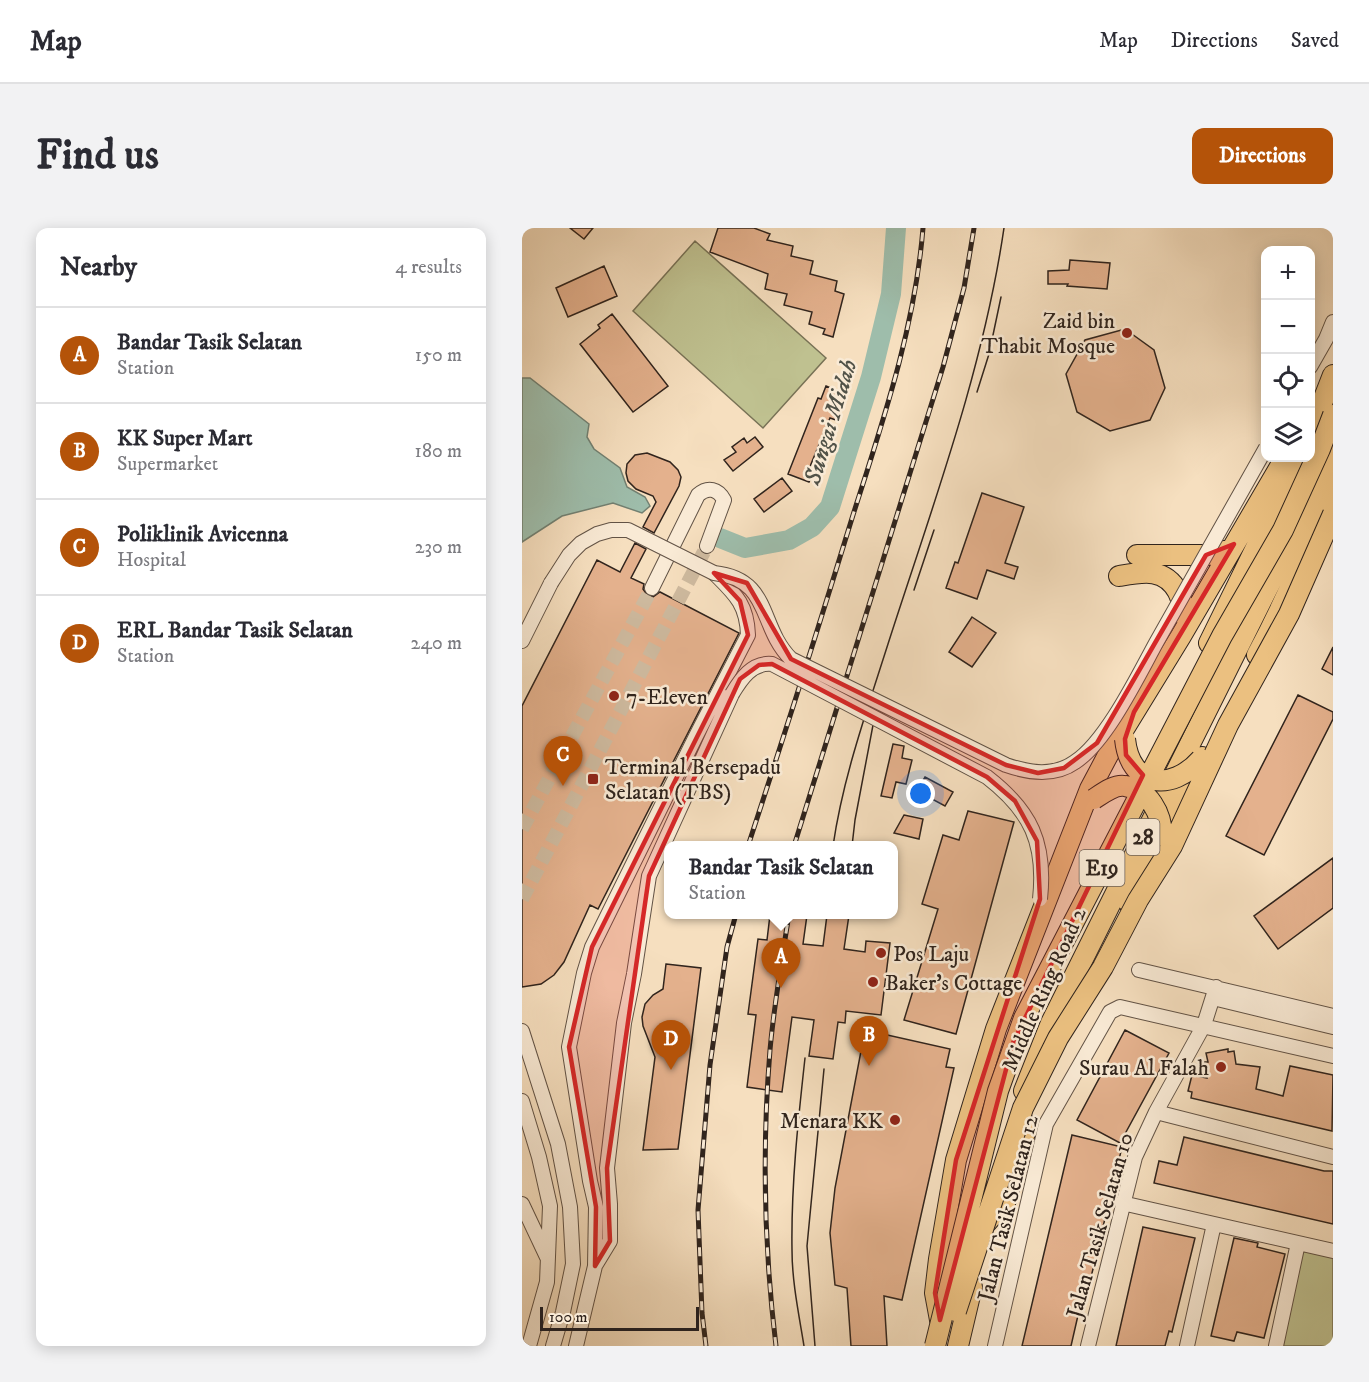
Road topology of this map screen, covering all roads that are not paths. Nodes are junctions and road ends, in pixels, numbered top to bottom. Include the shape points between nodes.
1 (1333, 322) edge
2 (1315, 360) edge
3 (1333, 375) edge
4 (1322, 413) edge
5 (1315, 426) edge
6 (1329, 454) edge
7 (1261, 457) edge
8 (1283, 462) edge
9 (1298, 462) edge
10 (1333, 514) edge
11 (1234, 544) junction
12 (707, 546) tunnel mouth
13 (669, 552) junction
14 (1137, 555) dead end
15 (696, 566) dead end
16 (714, 573) junction
17 (1119, 576) dead end
18 (652, 588) tunnel mouth
19 (1181, 636) junction
20 (522, 641) edge
21 (732, 694) junction
22 (1134, 712) junction
23 (696, 736) junction
24 (1201, 759) junction
25 (1089, 804) junction
26 (1162, 836) junction
27 (665, 841) edge
28 (664, 843) edge
29 (1139, 970) dead end
30 (1215, 993) junction
31 (1311, 1016) junction
32 (1333, 1016) edge
33 (1204, 1025) junction
34 (1333, 1027) edge
35 (996, 1029) junction
36 (522, 1031) edge
37 (1333, 1056) edge
38 (522, 1101) edge
39 (1156, 1112) junction
40 (1333, 1156) edge
41 (1122, 1203) junction
42 (524, 1209) edge
43 (987, 1222) junction
44 (1214, 1224) junction
45 (1298, 1243) junction
46 (1333, 1251) edge
47 (549, 1262) junction
48 (596, 1266) junction
49 (940, 1320) junction
50 (529, 1346) edge
51 (553, 1346) edge
52 (576, 1346) edge
53 (934, 1346) edge
54 (944, 1346) edge
55 (958, 1346) edge
56 (995, 1346) edge
57 (1088, 1346) edge
58 (1187, 1346) edge
59 (1276, 1346) edge

1 - 2 street
3 - 4 highway
4 - 5 highway
4 - 53 highway, E19, bridge via 1283,530 1222,636 1024,1018 998,1091
6 - 24 highway via 1325,500 1295,574 1261,648
6 - 43 highway, Middle Ring Road 2 / 28 via 1304,515 1051,1023 1026,1084
7 - 16 street, bridge via 1097,742 1074,764 1052,772 1022,771 1006,765 792,658 782,650 765,610 747,583
8 - 11 highway
9 - 49 highway, Middle Ring Road 2 / 28 via 1037,986 1013,1042
10 - 54 highway, E19, bridge via 1289,614 1228,725 1172,846 1058,1038 1023,1108
11 - 14 highway via 1221,553 1208,555
11 - 19 highway
12 - 13 street via 724,500 710,489 698,495
13 - 15 street
13 - 18 street
16 - 20 street, bridge via 628,530 597,534 569,555
16 - 23 street via 740,601 748,620 748,635
17 - 19 highway via 1147,572 1168,578 1185,610
19 - 22 highway
21 - 23 street
21 - 27 street
21 - 35 street, bridge via 751,669 772,664 987,777 1006,791 1031,826 1041,857 1042,876 1040,898
22 - 24 highway, bridge via 1125,739 1126,755 1133,768 1146,777 1171,781
22 - 25 highway via 1090,789
23 - 48 street via 592,947 569,1047 596,1207
24 - 26 highway, bridge
25 - 26 highway, bridge via 1107,790 1123,785 1140,791 1155,809 1162,824
25 - 35 highway
26 - 43 highway via 1040,1086 1006,1200
28 - 48 street via 649,876 624,1023 607,1167 610,1241
29 - 30 street
30 - 31 street
30 - 33 street, Jalan Tasik Selatan 10
31 - 32 street
31 - 34 street
33 - 37 street, Jalan Tasik Selatan 12
33 - 39 street, Jalan Tasik Selatan 10
33 - 56 street, Jalan Tasik Selatan 12 via 1120,1007 1110,1012 1047,1124
35 - 49 highway via 956,1160 935,1293
36 - 51 street via 558,1144 570,1207 573,1264
38 - 47 street via 550,1206
39 - 40 street
39 - 41 street, Jalan Tasik Selatan 10 via 1135,1157
41 - 44 street
41 - 57 street, Jalan Tasik Selatan 10
42 - 47 street
43 - 55 highway, Middle Ring Road 2 / 28
44 - 45 street
44 - 58 street
45 - 46 street
45 - 59 street
47 - 50 street
48 - 52 street
49 - 53 highway, Middle Ring Road 2 / 28

